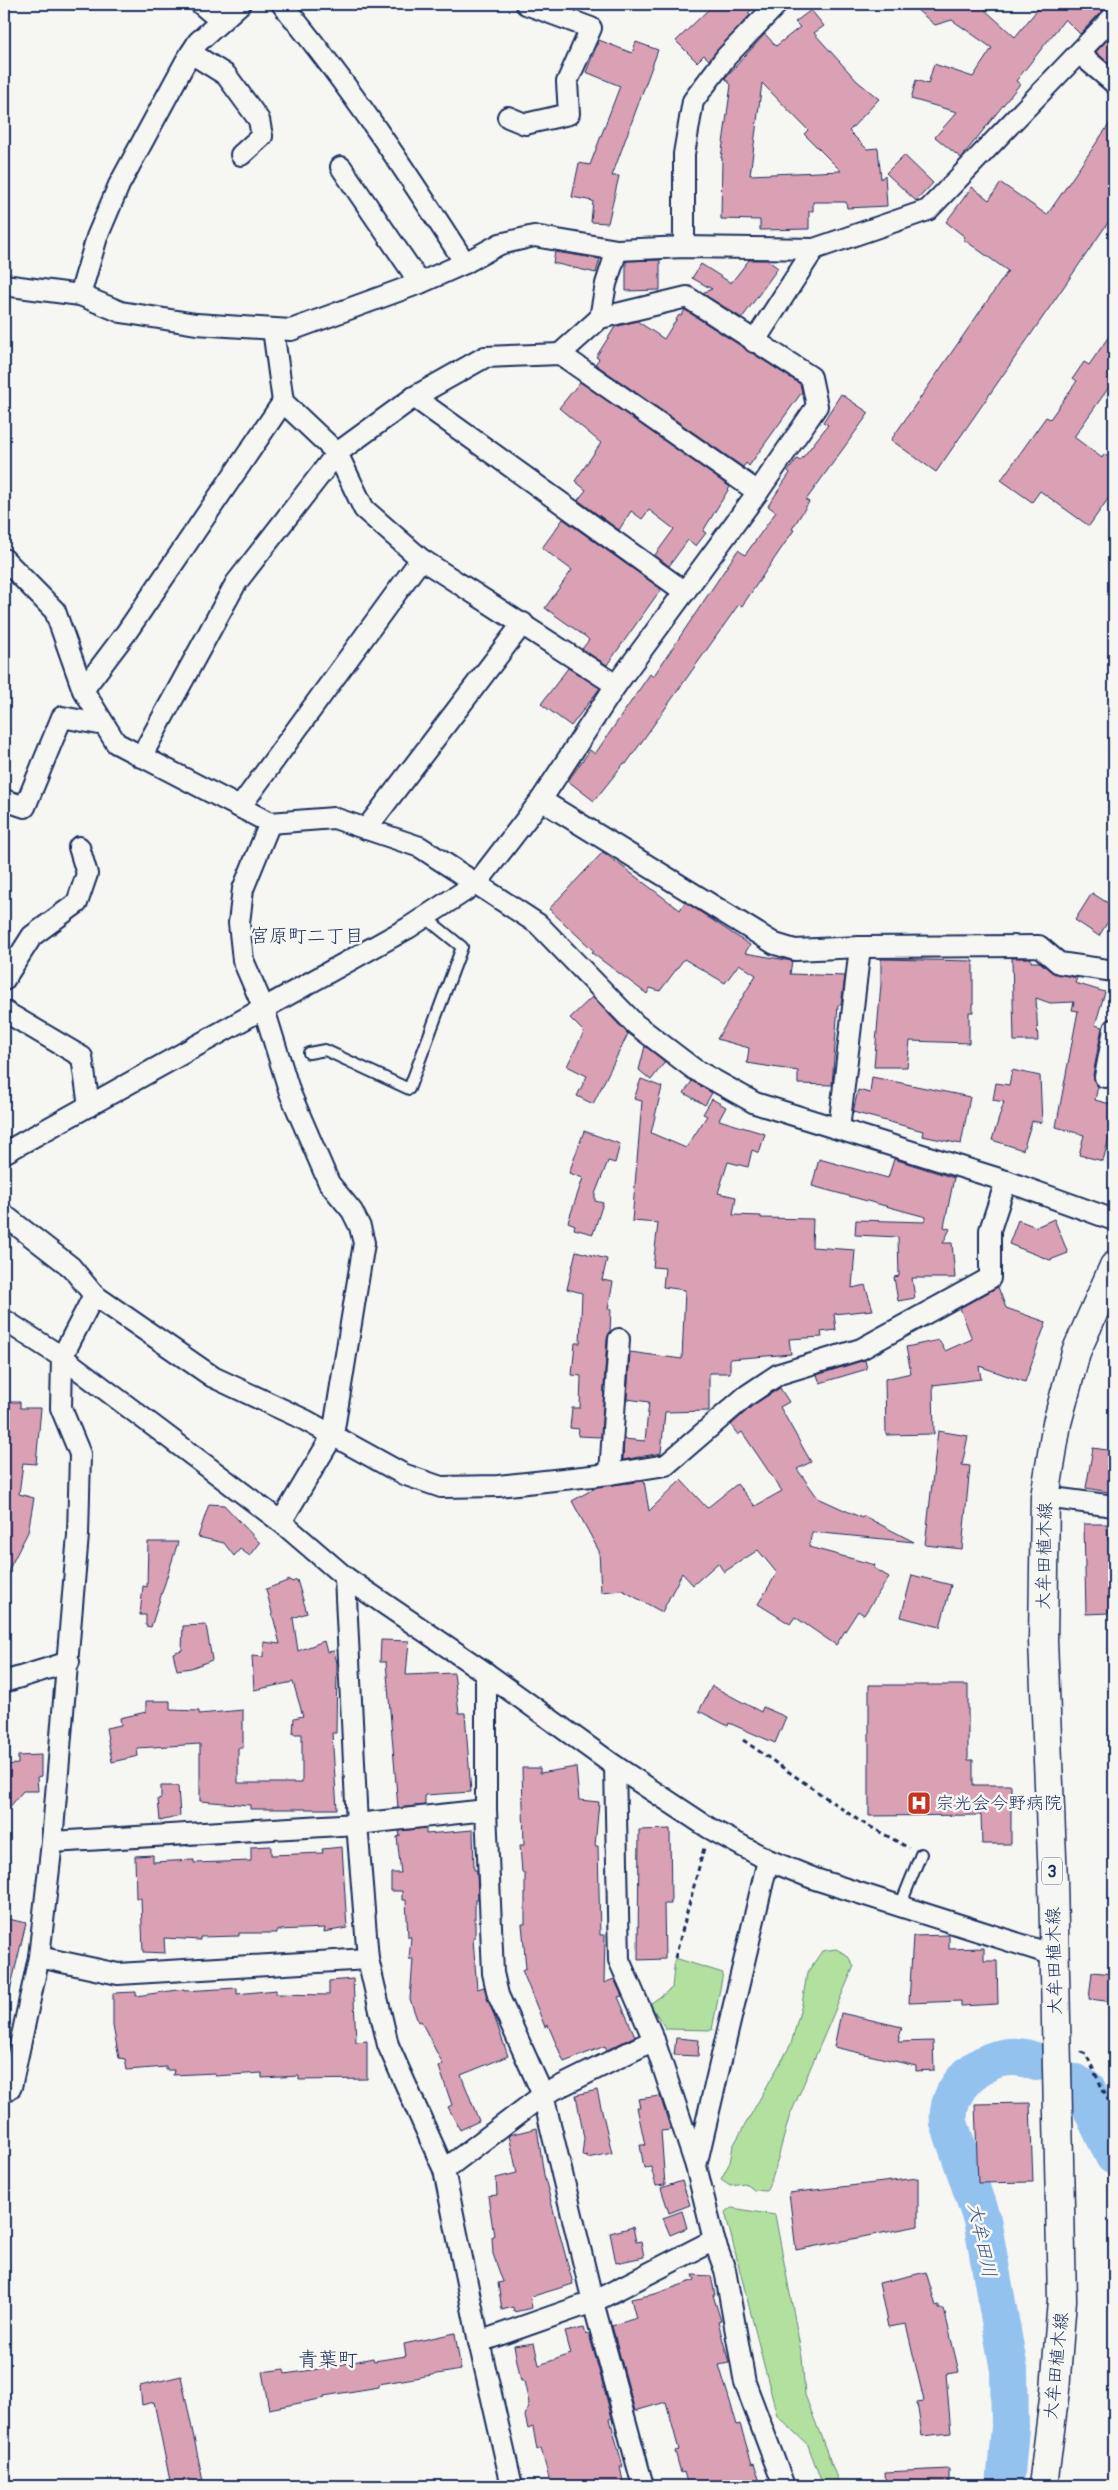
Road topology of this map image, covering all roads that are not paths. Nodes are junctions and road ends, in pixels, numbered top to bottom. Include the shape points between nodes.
1 (201, 4) edge
2 (240, 4) edge
3 (282, 4) edge
4 (526, 4) edge
5 (777, 4) edge
6 (1114, 16) edge
7 (220, 20) junction
8 (191, 53) junction
9 (1080, 54) junction
10 (1114, 83) edge
11 (508, 117) dead end
12 (241, 155) dead end
13 (342, 167) dead end
14 (684, 247) junction
15 (814, 249) junction
16 (617, 250) junction
17 (465, 263) junction
18 (420, 283) junction
19 (4, 285) edge
20 (80, 295) junction
21 (600, 318) junction
22 (273, 329) junction
23 (754, 342) junction
24 (560, 354) junction
25 (414, 397) junction
26 (283, 402) junction
27 (337, 453) junction
28 (758, 492) junction
29 (4, 559) edge
30 (421, 559) junction
31 (685, 592) junction
32 (523, 623) junction
33 (616, 685) junction
34 (82, 690) junction
35 (104, 725) junction
36 (141, 757) junction
37 (4, 800) edge
38 (541, 800) junction
39 (240, 807) junction
40 (270, 823) junction
41 (366, 829) junction
42 (79, 848) dead end
43 (477, 883) junction
44 (426, 916) junction
45 (860, 947) junction
46 (1114, 971) edge
47 (4, 980) edge
48 (264, 1009) junction
49 (4, 1011) edge
50 (1114, 1029) edge
51 (309, 1053) dead end
52 (1105, 1077) dead end
53 (89, 1106) junction
54 (839, 1129) junction
55 (4, 1154) edge
56 (1006, 1181) junction
57 (4, 1215) edge
58 (1114, 1220) edge
59 (1114, 1266) edge
60 (94, 1295) junction
61 (4, 1320) edge
62 (619, 1339) dead end
63 (62, 1357) junction
64 (333, 1435) junction
65 (610, 1474) junction
66 (1045, 1497) junction
67 (1114, 1506) edge
68 (281, 1522) junction
69 (345, 1577) junction
70 (69, 1662) junction
71 (486, 1672) junction
72 (4, 1682) edge
73 (615, 1766) junction
74 (486, 1810) junction
75 (357, 1824) junction
76 (52, 1842) junction
77 (921, 1854) road end
78 (768, 1860) junction
79 (900, 1906) junction
80 (1054, 1955) junction
81 (39, 1957) junction
82 (368, 1958) junction
83 (654, 2040) junction
84 (4, 2092) edge
85 (543, 2095) junction
86 (696, 2166) junction
87 (444, 2170) junction
88 (714, 2240) junction
89 (593, 2302) junction
90 (479, 2342) junction
91 (512, 2486) edge
92 (643, 2486) edge
93 (784, 2486) edge
94 (1043, 2486) edge

1 - 7 street
2 - 7 street
3 - 17 street via 324,55 407,172
4 - 11 street via 591,28 567,82 569,114 525,124
5 - 14 street via 726,57 693,101 684,154
6 - 9 street
7 - 8 street
8 - 12 street via 226,75 259,120 262,136
8 - 20 street via 119,185 97,236
9 - 10 street
9 - 15 street via 928,210
13 - 18 street
14 - 15 street
14 - 16 street
15 - 23 street
16 - 17 street via 534,236 500,244
16 - 21 street
17 - 18 street
18 - 22 street via 291,330
19 - 20 street
20 - 22 street via 121,312 196,324
21 - 23 street via 687,296
21 - 24 street
22 - 26 street
23 - 28 street via 811,377 817,406
24 - 25 street via 485,357
24 - 28 street
25 - 27 street
25 - 31 street
26 - 27 street
26 - 34 street via 126,632
27 - 30 street via 364,509
27 - 36 street via 236,583
28 - 31 street
29 - 34 street via 56,611
30 - 32 street
30 - 39 street
31 - 33 street
32 - 33 street
32 - 41 street
33 - 38 street
34 - 35 street
35 - 36 street via 116,743
35 - 37 street via 62,717 25,807
36 - 39 street
38 - 43 street
38 - 45 street via 775,944 795,950
39 - 40 street
40 - 41 street via 334,818
40 - 48 street via 243,889 239,923 243,960
41 - 43 street via 420,847
42 - 47 street via 87,874 77,903 32,936
43 - 44 street
43 - 54 street via 538,924 635,1024 694,1069 755,1103
44 - 48 street
44 - 51 lane via 462,947 409,1089 325,1050
45 - 46 street via 1039,946 1059,963
45 - 54 street
48 - 53 street
48 - 64 street via 290,1093 329,1183 352,1211 364,1244
49 - 53 street via 82,1057
50 - 52 street
53 - 55 street
54 - 56 street
56 - 58 street
56 - 65 street via 990,1230 990,1278 862,1349 779,1374 746,1396 666,1465
57 - 60 street via 71,1268
59 - 66 main road, 大牟田植木線 / 3 via 1076,1352 1057,1423
60 - 63 street
60 - 64 street via 213,1377
61 - 63 street
62 - 65 street
63 - 68 street
63 - 70 street via 61,1408 80,1454
64 - 65 street via 403,1474 441,1487 498,1486
64 - 68 street
66 - 67 street
66 - 80 main road, 大牟田植木線 / 3 via 1043,1641
68 - 69 street
69 - 71 street
69 - 75 street
70 - 72 street
70 - 76 street
71 - 73 street
71 - 74 street
73 - 78 street via 709,1828
73 - 83 street via 618,1960
74 - 75 street
74 - 85 street via 493,1972 498,1995
75 - 76 street
75 - 82 street
76 - 81 street
77 - 79 lane
78 - 79 street
78 - 86 street
79 - 80 street
80 - 94 main road, 大牟田植木線 / 3 via 1062,2300
81 - 82 street via 118,1974
81 - 84 street via 11,2088
82 - 87 street via 388,2045
83 - 85 street
83 - 86 street
85 - 87 street
85 - 89 street
86 - 88 street
87 - 90 street
88 - 89 street
88 - 93 street via 725,2270 744,2383
89 - 90 street
89 - 92 street
90 - 91 street

